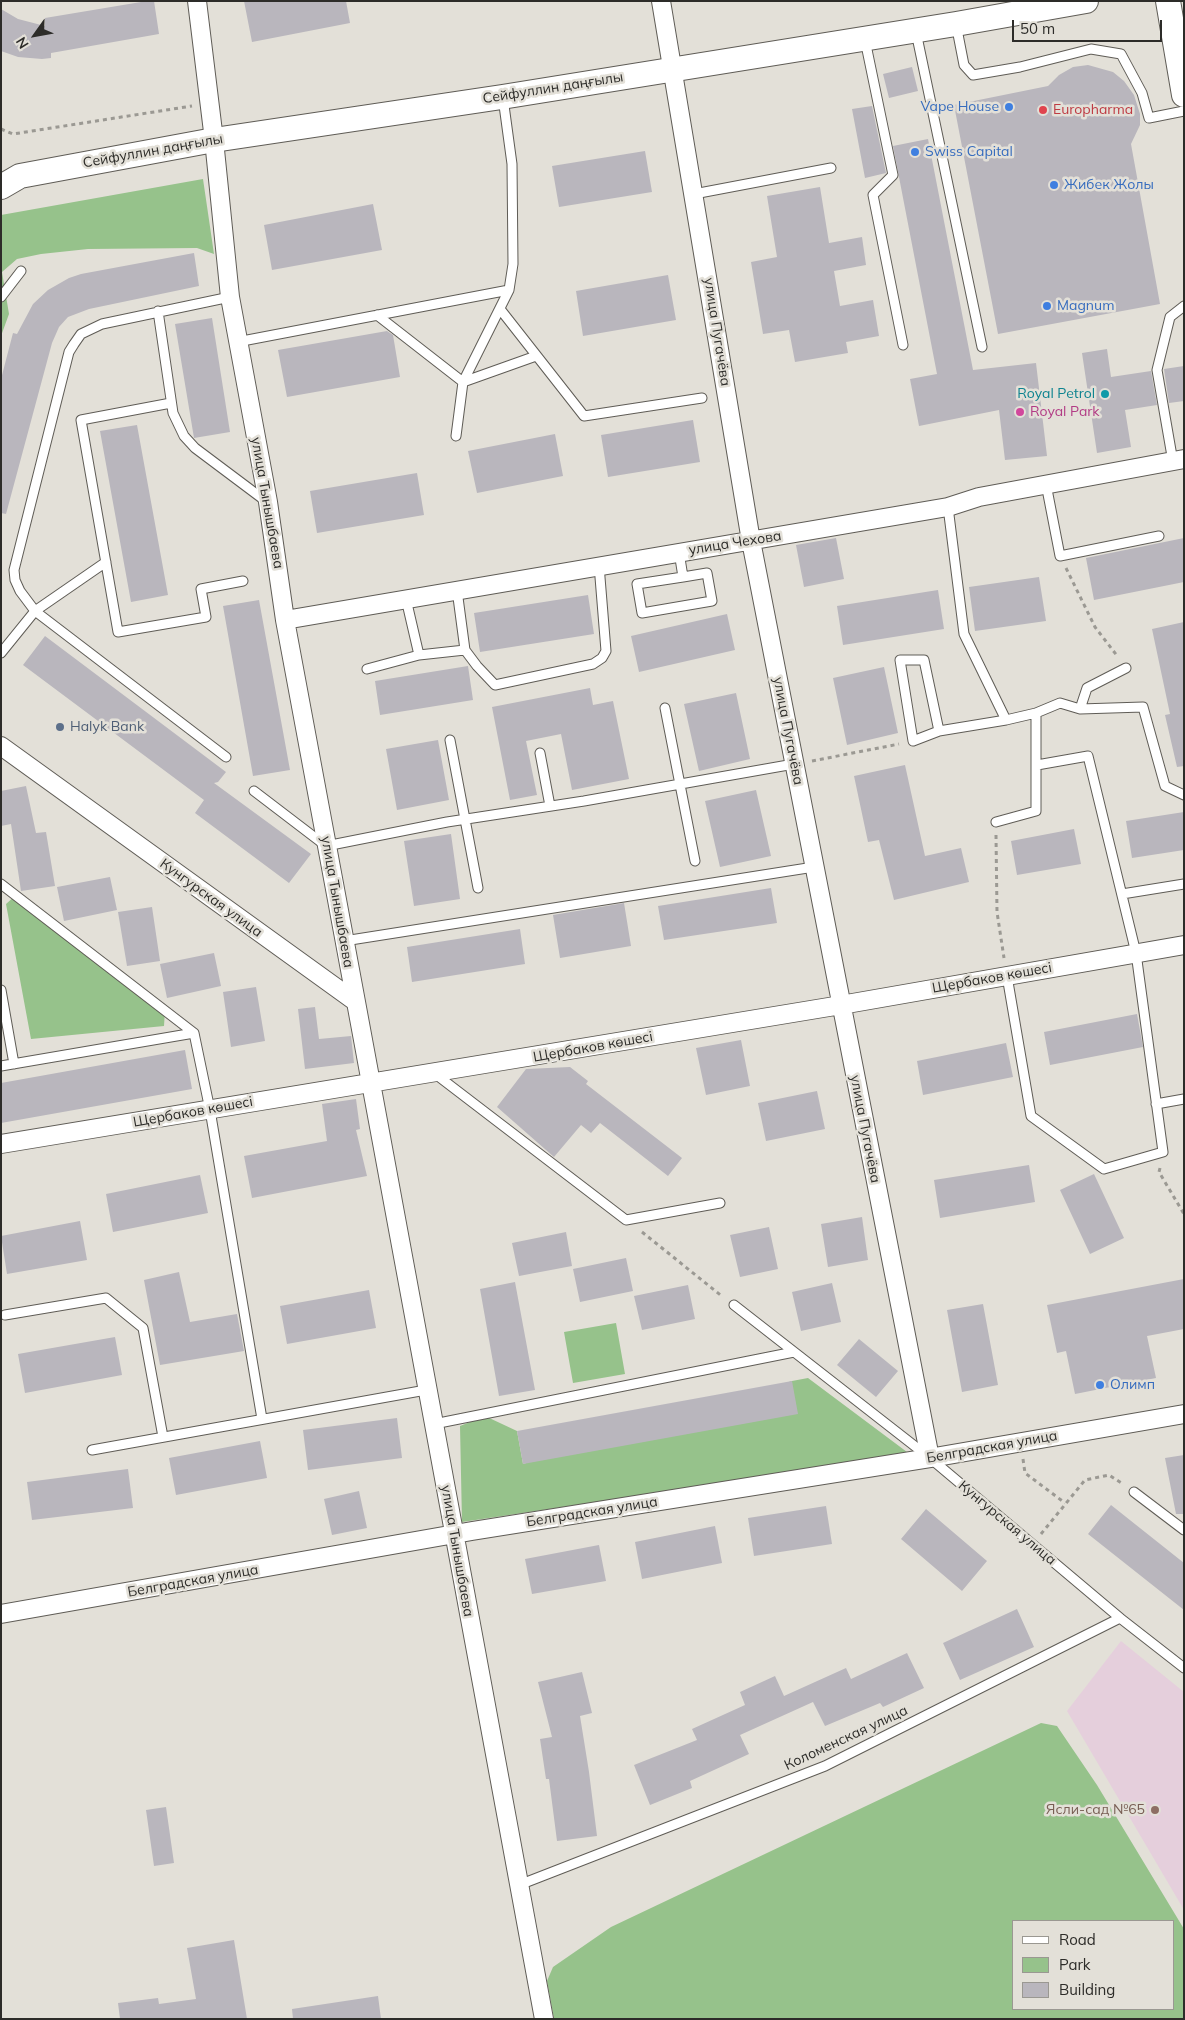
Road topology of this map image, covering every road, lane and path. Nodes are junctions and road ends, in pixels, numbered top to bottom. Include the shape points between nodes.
1 (197, 1) edge
2 (661, 1) edge
3 (1086, 1) edge
4 (1168, 1) edge
5 (956, 24) junction
6 (915, 30) junction
7 (865, 37) junction
8 (673, 68) junction
9 (1184, 96) edge
10 (502, 97) junction
11 (209, 104) junction
12 (1184, 111) edge
13 (1, 129) edge
14 (214, 140) junction
15 (831, 168) dead end
16 (7, 178) edge
17 (694, 194) junction
18 (21, 271) dead end
19 (509, 290) junction
20 (1, 297) edge
21 (230, 297) junction
22 (1184, 306) edge
23 (500, 309) junction
24 (158, 312) junction
25 (377, 316) junction
26 (237, 342) junction
27 (904, 345) dead end
28 (982, 347) dead end
29 (536, 356) junction
30 (463, 382) junction
31 (702, 398) dead end
32 (171, 403) junction
33 (456, 436) dead end
34 (1178, 461) edge
35 (1046, 484) junction
36 (268, 502) junction
37 (948, 507) junction
38 (1159, 536) dead end
39 (751, 540) junction
40 (679, 552) junction
41 (1060, 556) junction
42 (106, 562) junction
43 (599, 566) junction
44 (683, 576) junction
45 (243, 581) dead end
46 (457, 590) junction
47 (406, 599) junction
48 (35, 611) junction
49 (285, 620) junction
50 (465, 650) junction
51 (1, 653) edge
52 (419, 656) junction
53 (1126, 668) joint
54 (367, 669) dead end
55 (665, 708) dead end
56 (1080, 709) junction
57 (1036, 713) junction
58 (1006, 720) junction
59 (940, 731) junction
60 (450, 740) dead end
61 (913, 741) junction
62 (1, 746) edge
63 (540, 753) dead end
64 (226, 757) dead end
65 (794, 764) junction
66 (1037, 765) junction
67 (679, 784) junction
68 (254, 791) dead end
69 (1184, 794) edge
70 (550, 806) junction
71 (466, 819) junction
72 (996, 822) joint
73 (326, 846) junction
74 (695, 861) dead end
75 (814, 867) junction
76 (1, 884) edge
77 (1184, 884) edge
78 (478, 888) dead end
79 (1122, 894) junction
80 (344, 941) junction
81 (1184, 945) edge
82 (1136, 953) junction
83 (1007, 976) junction
84 (1, 990) edge
85 (356, 1002) junction
86 (841, 1005) junction
87 (194, 1033) junction
88 (14, 1064) junction
89 (1, 1066) edge
90 (434, 1073) junction
91 (369, 1083) junction
92 (1184, 1099) edge
93 (1156, 1104) junction
94 (210, 1110) junction
95 (1, 1144) edge
96 (1163, 1152) junction
97 (720, 1203) dead end
98 (1184, 1214) edge
99 (626, 1220) junction
100 (734, 1305) joint
101 (5, 1315) dead end
102 (794, 1352) junction
103 (426, 1390) junction
104 (1184, 1414) edge
105 (262, 1419) junction
106 (434, 1424) junction
107 (163, 1437) junction
108 (1020, 1442) junction
109 (92, 1450) dead end
110 (930, 1458) junction
111 (1134, 1492) joint
112 (1065, 1502) junction
113 (1184, 1530) edge
114 (454, 1535) junction
115 (1033, 1545) junction
116 (1, 1614) edge
117 (1120, 1618) junction
118 (1184, 1668) edge
119 (519, 1885) junction
120 (544, 2019) edge

1 - 11 street, улица Тынышбаева
2 - 8 street, улица Пугачёва
3 - 5 main road, Сейфуллин даңғылы
4 - 9 main road
5 - 6 main road, Сейфуллин даңғылы
5 - 12 lane via 964,65 973,74 1091,49 1121,54 1142,93 1149,118
6 - 7 main road, Сейфуллин даңғылы
6 - 28 lane
7 - 8 main road, Сейфуллин даңғылы
7 - 27 lane via 893,175 873,195
8 - 10 main road, Сейфуллин даңғылы
8 - 17 street, улица Пугачёва
10 - 14 main road, Сейфуллин даңғылы
10 - 19 lane via 512,164 513,264
11 - 13 path via 13,134
11 - 14 street, улица Тынышбаева
14 - 16 main road, Сейфуллин даңғылы
14 - 21 street, улица Тынышбаева
15 - 17 lane
17 - 39 street, улица Пугачёва
18 - 20 lane
19 - 23 lane
19 - 25 lane
21 - 24 lane
21 - 26 street, улица Тынышбаева
22 - 34 lane via 1170,317 1157,370
23 - 29 lane
23 - 30 lane
24 - 32 lane
24 - 48 lane via 91,328 81,334 69,352 14,570 20,591
25 - 26 lane
25 - 30 lane
26 - 36 street, улица Тынышбаева
29 - 30 lane
29 - 31 lane via 584,416
30 - 33 lane
32 - 36 lane via 177,425 194,448
32 - 42 lane via 82,420
34 - 35 street, улица Чехова
35 - 37 street, улица Чехова via 979,497
35 - 41 lane
36 - 49 street, улица Тынышбаева
37 - 39 street, улица Чехова
37 - 58 lane via 964,634
38 - 41 lane
39 - 40 street, улица Чехова
39 - 65 street, улица Пугачёва
40 - 43 street, улица Чехова
40 - 44 lane
41 - 53 path via 1095,628
42 - 45 lane via 118,632 206,617 201,589
42 - 48 lane
43 - 46 street, улица Чехова
43 - 50 lane via 606,645 605,655 598,662 495,685
44 - 44 lane via 707,573 712,601 642,613 637,584
46 - 47 street, улица Чехова
46 - 50 lane
47 - 49 street, улица Чехова
47 - 52 lane
48 - 51 lane
48 - 64 lane
49 - 73 street, улица Тынышбаева
50 - 52 lane
52 - 54 lane
53 - 56 lane via 1087,688
55 - 67 lane
56 - 57 lane via 1060,702
56 - 69 lane via 1144,707 1164,786
57 - 58 lane
57 - 66 lane
58 - 59 lane
59 - 61 lane
59 - 61 lane via 924,660 900,660
60 - 71 lane
61 - 65 path
62 - 85 street, Кунгурская улица
63 - 70 lane
65 - 67 lane
65 - 75 street, улица Пугачёва
66 - 72 lane via 1036,810
66 - 79 lane via 1088,756
67 - 70 lane
67 - 74 lane
68 - 73 lane
70 - 71 lane
71 - 73 lane
71 - 78 lane
72 - 83 path via 997,912
73 - 80 street, улица Тынышбаева
75 - 80 lane
75 - 86 street, улица Пугачёва
76 - 87 lane
77 - 79 lane
79 - 82 lane
80 - 85 street, улица Тынышбаева
81 - 82 street, Щербаков көшесі
82 - 83 street, Щербаков көшесі
82 - 93 lane
83 - 86 street, Щербаков көшесі
83 - 96 lane via 1031,1116 1104,1169
84 - 88 lane
85 - 91 street
86 - 90 street, Щербаков көшесі
86 - 110 street, улица Пугачёва
87 - 88 lane
87 - 94 lane
88 - 89 lane
90 - 91 street, Щербаков көшесі
90 - 99 lane
91 - 94 street, Щербаков көшесі
91 - 103 street, улица Тынышбаева
92 - 93 lane
93 - 96 lane
94 - 95 street, Щербаков көшесі
94 - 105 lane
96 - 98 path via 1159,1172
97 - 99 lane
99 - 100 path
100 - 102 lane, Кунгурская улица
101 - 107 lane via 106,1298 143,1328
102 - 106 lane
102 - 110 lane, Кунгурская улица
103 - 105 lane
103 - 106 street, улица Тынышбаева
104 - 108 street, Белградская улица
105 - 107 lane
106 - 114 street, улица Тынышбаева
107 - 109 lane
108 - 110 street, Белградская улица
108 - 112 path via 1025,1473
110 - 114 street, Белградская улица
110 - 115 lane, Кунгурская улица
111 - 112 path via 1109,1475 1085,1480
111 - 113 lane
112 - 115 path
114 - 116 street, Белградская улица
114 - 119 street, улица Тынышбаева
115 - 117 lane, Кунгурская улица
117 - 118 lane, Кунгурская улица
117 - 119 lane, Коломенская улица via 825,1766
119 - 120 street, улица Тынышбаева

